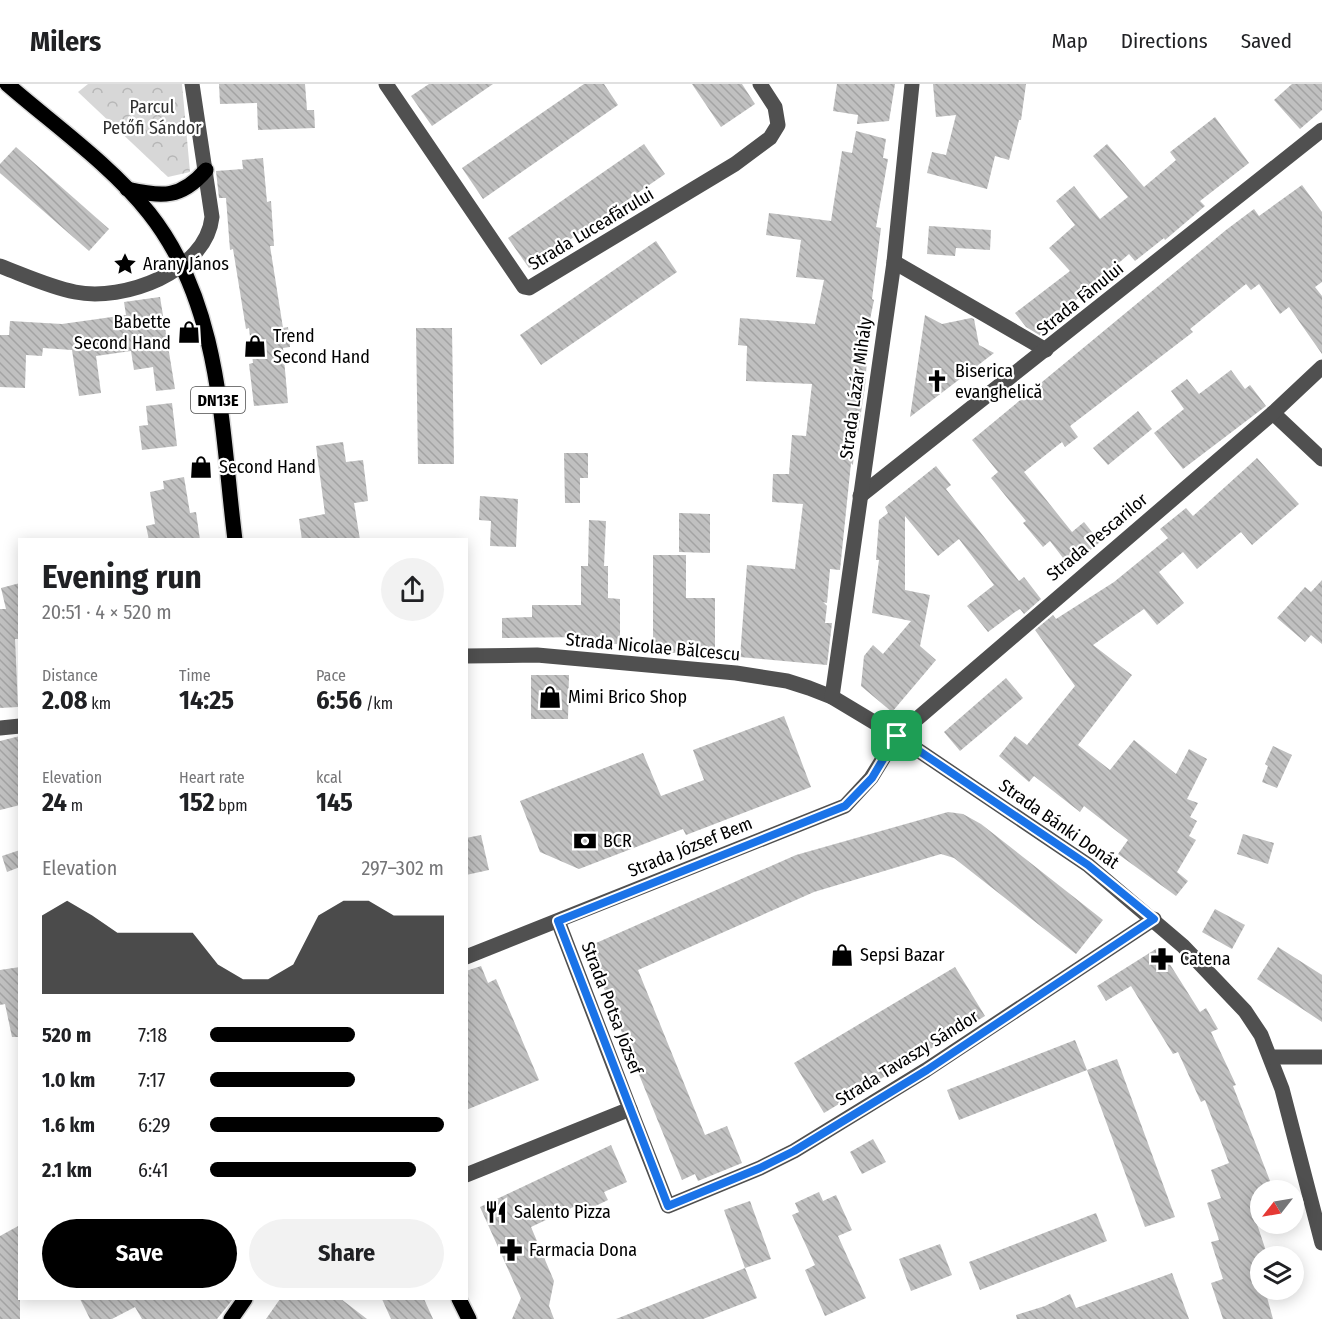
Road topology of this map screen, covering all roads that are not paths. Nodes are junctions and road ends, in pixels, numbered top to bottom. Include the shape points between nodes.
1 (7, 84) edge
2 (192, 84) edge
3 (386, 84) edge
4 (760, 84) edge
5 (912, 84) edge
6 (1322, 130) edge
7 (206, 170) junction
8 (127, 189) junction
9 (894, 262) junction
10 (181, 265) junction
11 (0, 266) edge
12 (1046, 350) junction
13 (1322, 367) edge
14 (1274, 413) junction
15 (1322, 459) edge
16 (860, 496) junction
17 (235, 538) edge
18 (468, 656) edge
19 (832, 697) junction
20 (18, 726) edge
21 (0, 728) edge
22 (897, 736) junction
23 (1154, 919) junction
24 (558, 921) junction
25 (468, 956) edge
26 (1271, 1057) junction
27 (1322, 1057) edge
28 (630, 1109) junction
29 (468, 1174) edge
30 (668, 1206) joint
31 (1322, 1243) edge
32 (244, 1300) edge
33 (460, 1300) edge
34 (231, 1319) edge
35 (469, 1319) edge

1 - 8 main road, DN13E
2 - 7 street
3 - 4 street, Strada Luceafărului via 524,286 535,286 754,152 778,125 775,107
5 - 9 street, Strada Lázár Mihály
6 - 12 street, Strada Fânului
7 - 8 main road via 194,184 169,195
7 - 10 street via 212,217 210,233
8 - 10 main road, DN13E via 166,238
9 - 12 street
9 - 16 street, Strada Lázár Mihály
10 - 11 street via 133,290 110,293 75,292
10 - 17 main road, DN13E via 197,301 211,351
12 - 16 street, Strada Fânului
13 - 14 street, Strada Pescarilor
14 - 15 street
14 - 22 street, Strada Pescarilor
16 - 19 street, Strada Lázár Mihály
18 - 19 street, Strada Nicolae Bălcescu via 537,655 736,674 787,681
19 - 22 street, Strada Bánki Donát
20 - 21 street
22 - 23 street, Strada Bánki Donát via 1088,865
22 - 24 street, Strada József Bem via 872,778 845,806
23 - 26 street, Strada Bánki Donát via 1245,1011
23 - 30 street, Strada Tavaszy Sándor via 927,1070 794,1151
24 - 25 street, Strada József Bem
24 - 28 street, Strada Potsa József
26 - 27 street
26 - 31 street, Strada Bánki Donát
28 - 29 street
28 - 30 street, Strada Potsa József
32 - 34 main road
33 - 35 main road

